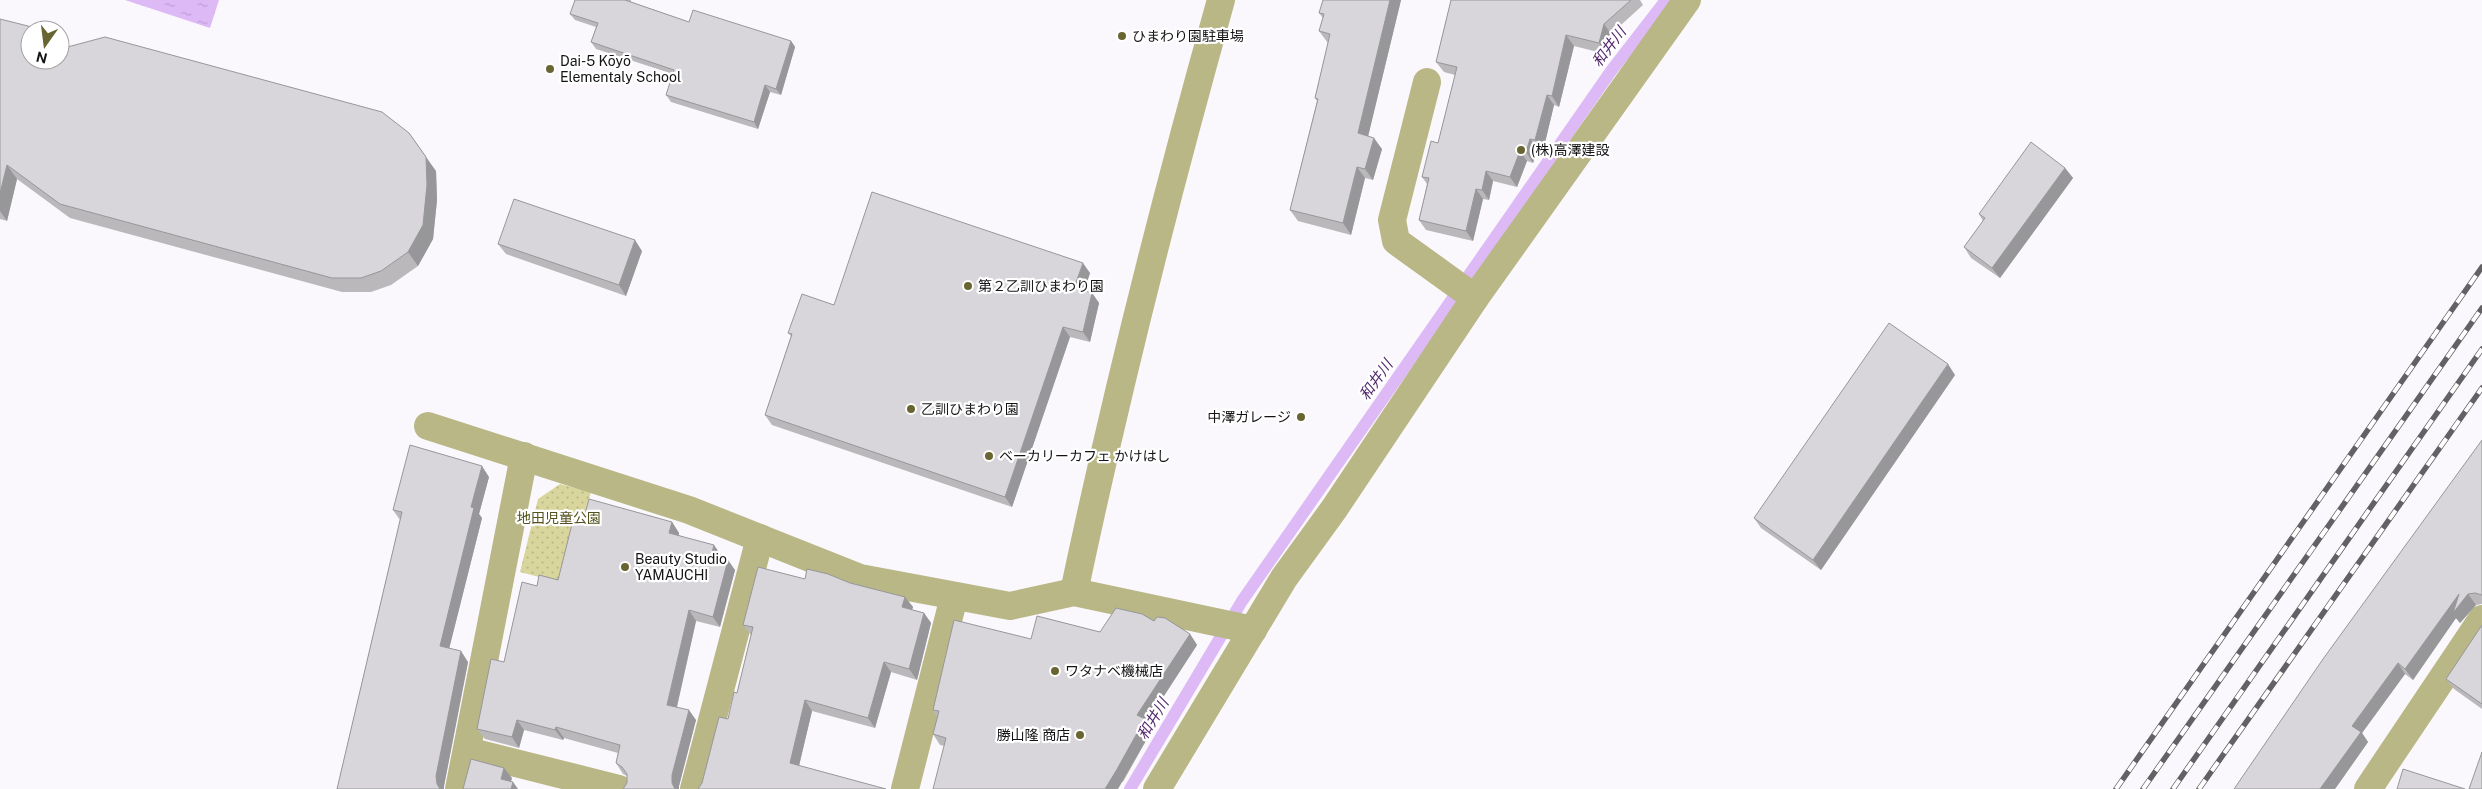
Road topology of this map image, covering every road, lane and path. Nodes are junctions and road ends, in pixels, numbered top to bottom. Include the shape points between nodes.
1 (1221, 0) edge
2 (1687, 0) edge
3 (1427, 82) dead end
4 (1474, 298) junction
5 (428, 426) dead end
6 (524, 456) junction
7 (760, 538) junction
8 (1074, 592) junction
9 (954, 597) junction
10 (2482, 619) edge
11 (1253, 630) junction
12 (468, 751) junction
13 (459, 789) edge
14 (619, 789) edge
15 (694, 789) edge
16 (905, 789) edge
17 (1157, 789) edge
18 (2368, 789) edge

1 - 8 street via 1185,128 1102,459
2 - 4 street
3 - 4 street via 1392,220 1393,227 1396,240
4 - 11 street via 1334,509 1284,578
5 - 6 street
6 - 7 street via 689,510
6 - 12 street
7 - 9 street via 860,578
7 - 15 street
8 - 9 street via 1010,606
8 - 11 street
9 - 16 street
10 - 18 street
11 - 17 street
12 - 13 street
12 - 14 street

